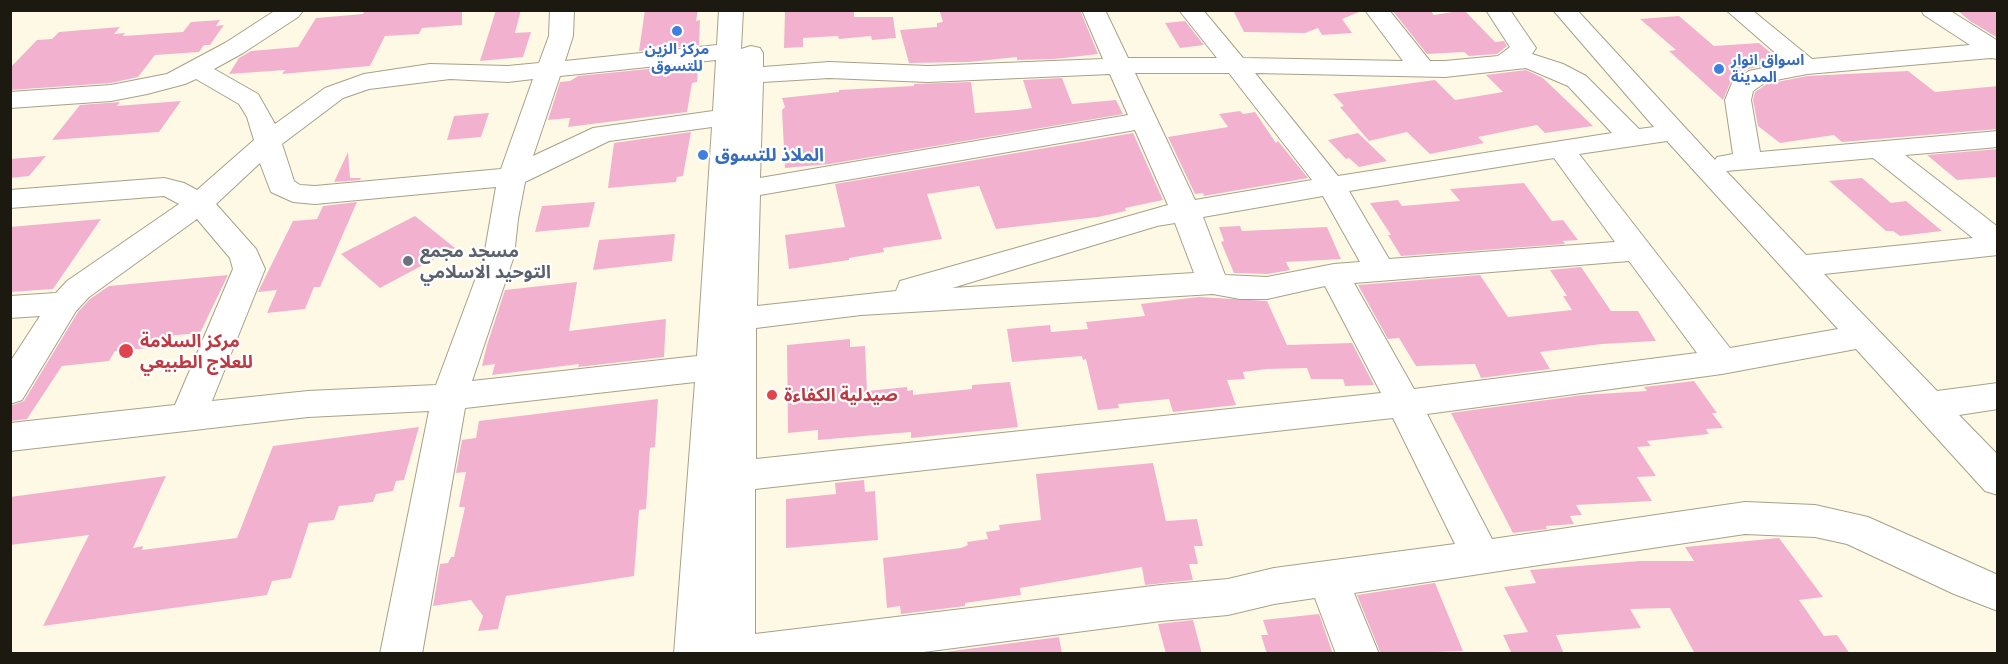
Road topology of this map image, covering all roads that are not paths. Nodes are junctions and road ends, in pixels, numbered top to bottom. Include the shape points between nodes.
1 (562, 10) edge
2 (731, 10) edge
3 (752, 10) edge
4 (1094, 10) edge
5 (1190, 10) edge
6 (1376, 10) edge
7 (1497, 10) edge
8 (1564, 10) edge
9 (1737, 10) edge
10 (1932, 10) edge
11 (290, 11) edge
12 (1996, 51) edge
13 (739, 63) junction
14 (1504, 63) junction
15 (1121, 66) junction
16 (1235, 66) junction
17 (1807, 67) junction
18 (1422, 68) junction
19 (197, 69) junction
20 (549, 70) junction
21 (10, 100) edge
22 (725, 117) junction
23 (1144, 120) junction
24 (1675, 132) junction
25 (1632, 138) junction
26 (1998, 139) edge
27 (268, 142) junction
28 (1561, 149) junction
29 (1880, 150) junction
30 (1748, 161) junction
31 (1706, 165) junction
32 (512, 177) junction
33 (1331, 185) junction
34 (746, 189) junction
35 (10, 200) edge
36 (199, 203) junction
37 (1186, 212) junction
38 (1998, 243) edge
39 (1637, 250) junction
40 (1799, 266) junction
41 (1380, 270) junction
42 (1334, 274) junction
43 (1213, 283) junction
44 (64, 303) junction
45 (861, 304) junction
46 (10, 307) edge
47 (740, 320) junction
48 (1863, 336) junction
49 (1722, 362) junction
50 (713, 367) junction
51 (10, 391) edge
52 (1998, 396) edge
53 (449, 397) junction
54 (1404, 404) junction
55 (1928, 406) junction
56 (188, 416) junction
57 (10, 437) edge
58 (737, 476) junction
59 (1998, 480) edge
60 (1481, 558) junction
61 (1328, 578) junction
62 (1998, 593) edge
63 (401, 654) edge
64 (695, 654) edge
65 (733, 654) edge
66 (751, 654) edge
67 (1358, 654) edge

1 - 20 street via 561,36
2 - 13 street
3 - 13 street
4 - 15 street
5 - 16 street
6 - 18 street
7 - 14 street via 1524,48
8 - 24 street
9 - 17 street
10 - 12 street
11 - 19 street
12 - 17 street
13 - 15 street via 928,74
13 - 20 street
13 - 22 street
13 - 34 street
14 - 18 street
14 - 25 street via 1528,60 1577,81
15 - 16 street
15 - 23 street
16 - 18 street
16 - 33 street
17 - 30 street via 1758,76 1741,88 1738,100
19 - 21 street via 138,89
19 - 27 street via 249,99
20 - 27 street via 495,75 430,72 364,82 334,93
20 - 32 street
22 - 32 street via 603,134
22 - 50 street
23 - 34 street
23 - 37 street
24 - 25 street
24 - 31 street
25 - 28 street
26 - 29 street
27 - 32 street via 281,186 293,193 315,195
27 - 36 street
28 - 33 street
28 - 39 street
29 - 30 street
29 - 38 street
30 - 31 street
31 - 40 street
32 - 53 street via 499,256
33 - 37 street
33 - 41 street
34 - 47 street
35 - 36 street via 164,187
36 - 44 street via 95,276
36 - 56 street via 237,245 249,269
37 - 43 street
37 - 45 street via 1121,225
38 - 40 street
39 - 41 street
39 - 49 street
40 - 48 street
41 - 42 street
42 - 43 street via 1267,288
42 - 54 street
43 - 45 street
44 - 46 street
44 - 51 street
45 - 47 street
47 - 58 street
48 - 49 street
48 - 55 street
49 - 54 street
50 - 53 street
50 - 64 street
52 - 55 street
53 - 56 street via 308,404
53 - 63 street
54 - 58 street
54 - 60 street
55 - 59 street
56 - 57 street
58 - 65 street
60 - 61 street
60 - 62 street via 1705,522 1745,518 1815,521 1854,529
61 - 66 street via 1227,597
61 - 67 street

